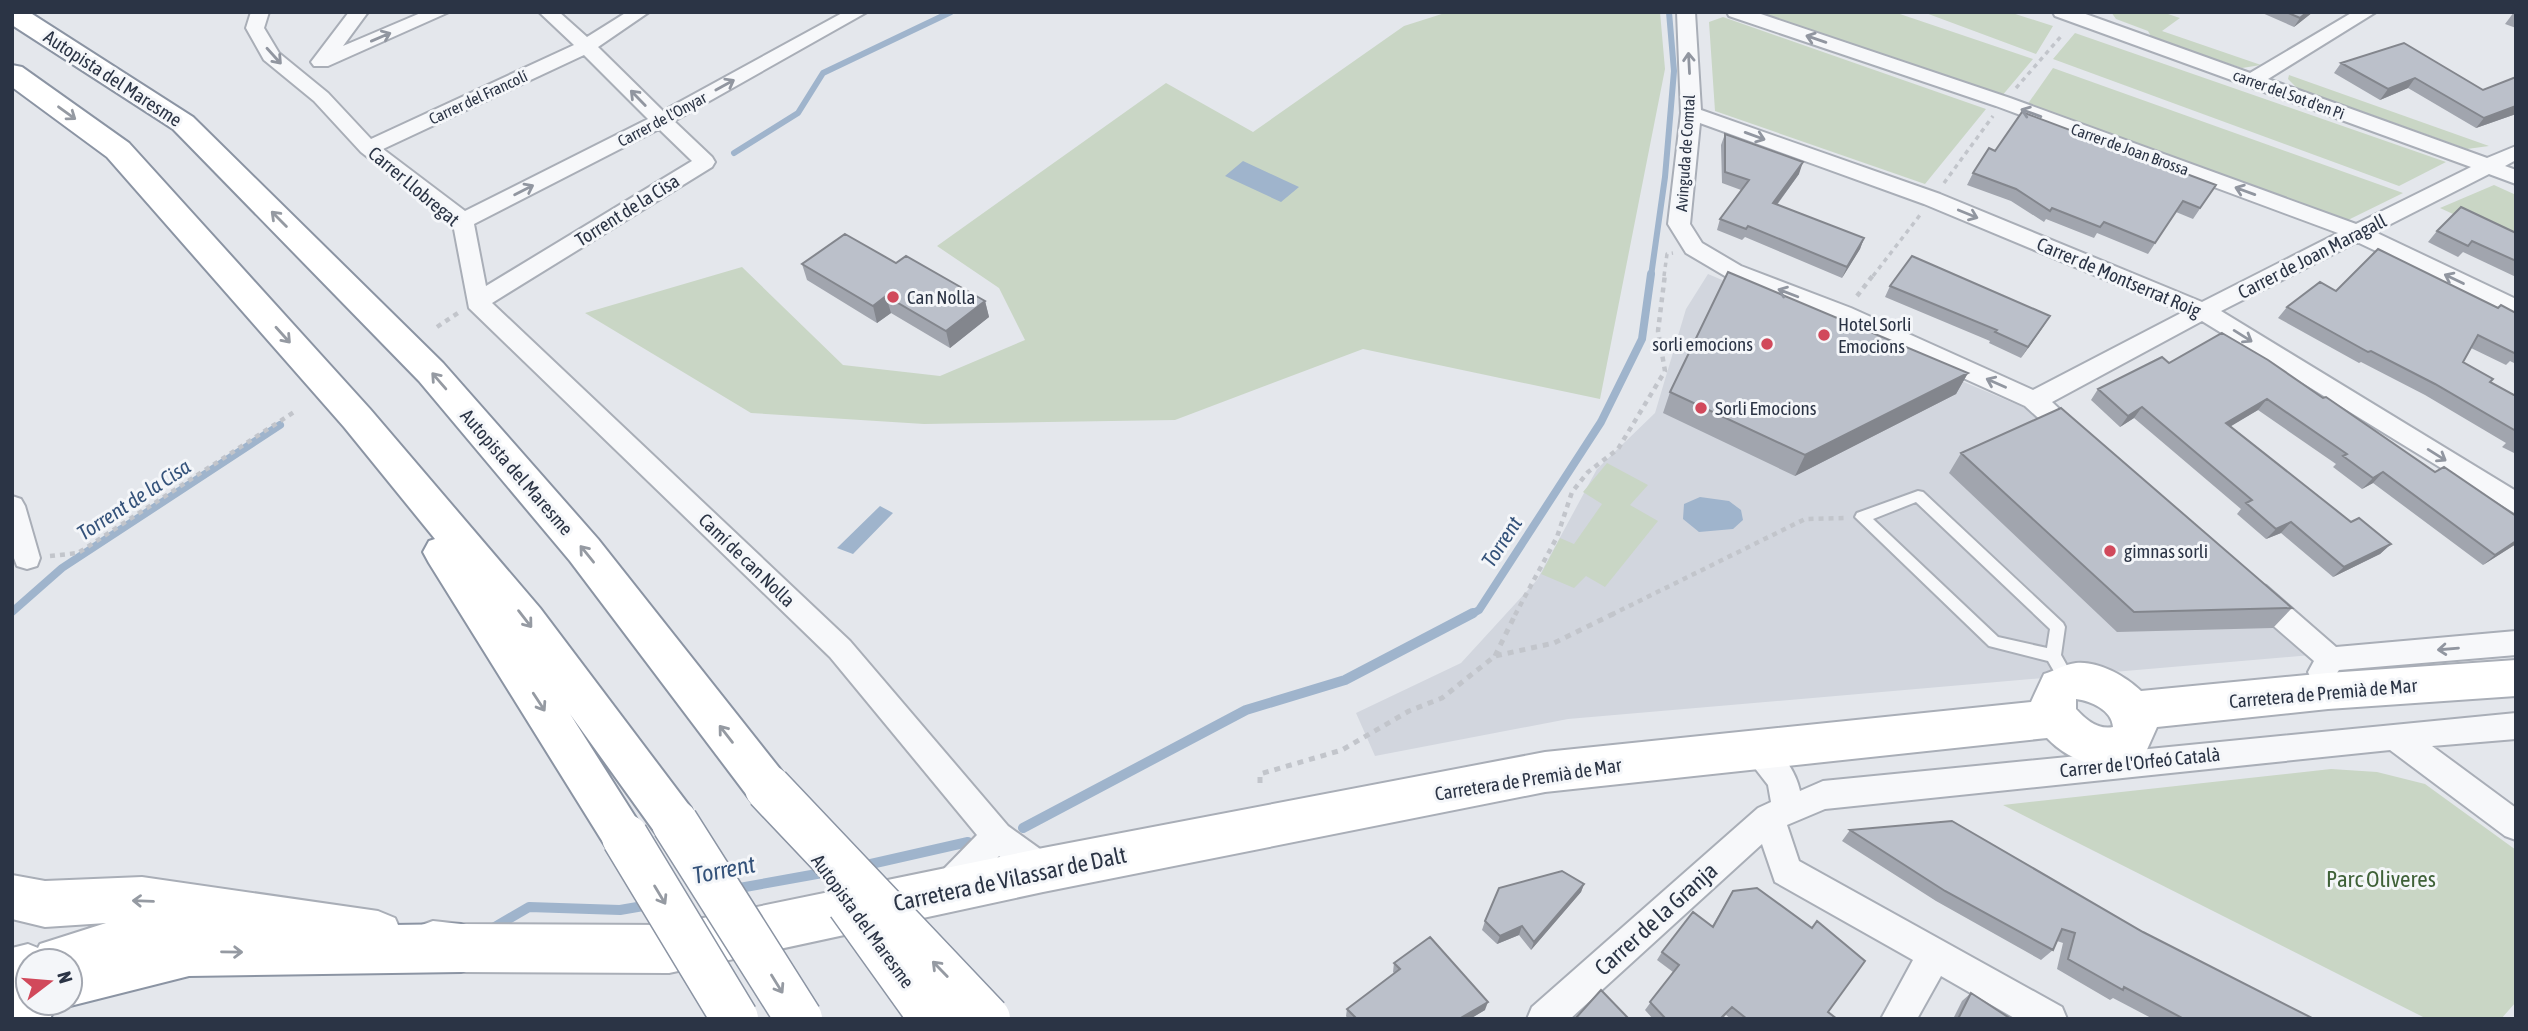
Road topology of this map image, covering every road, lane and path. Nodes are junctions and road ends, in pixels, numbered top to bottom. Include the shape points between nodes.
1 (260, 12) edge
2 (359, 12) edge
3 (440, 12) edge
4 (548, 12) edge
5 (640, 12) edge
6 (858, 12) edge
7 (1686, 12) edge
8 (1736, 12) edge
9 (2367, 12) edge
10 (2074, 14) edge
11 (19, 17) edge
12 (587, 46) junction
13 (321, 62) junction
14 (12, 73) edge
15 (2253, 80) junction
16 (312, 90) junction
17 (2003, 102) junction
18 (1691, 113) junction
19 (659, 121) junction
20 (368, 148) junction
21 (2516, 152) edge
22 (2486, 165) junction
23 (2516, 178) edge
24 (1932, 200) junction
25 (463, 221) junction
26 (2358, 233) junction
27 (1694, 248) junction
28 (477, 302) junction
29 (2516, 309) edge
30 (2203, 311) junction
31 (1843, 314) junction
32 (2034, 400) junction
33 (297, 410) dead end
34 (357, 418) junction
35 (2096, 454) edge
36 (2516, 504) edge
37 (12, 506) edge
38 (1862, 517) junction
39 (78, 553) dead end
40 (27, 558) dead end
41 (2239, 579) edge
42 (2516, 643) edge
43 (1495, 656) junction
44 (2331, 660) junction
45 (2516, 678) edge
46 (2305, 693) junction
47 (2066, 700) junction
48 (2131, 724) junction
49 (2516, 726) edge
50 (2395, 736) junction
51 (1755, 749) junction
52 (2172, 758) junction
53 (2048, 772) junction
54 (1260, 783) dead end
55 (768, 788) junction
56 (1779, 814) junction
57 (1302, 820) joint
58 (2516, 826) edge
59 (997, 836) junction
60 (1043, 870) junction
61 (942, 894) junction
62 (12, 897) edge
63 (259, 915) junction
64 (461, 948) junction
65 (84, 953) edge
66 (1935, 955) junction
67 (84, 978) edge
68 (735, 1019) edge
69 (799, 1019) edge
70 (933, 1019) edge
71 (987, 1019) edge
72 (1544, 1019) edge
73 (1898, 1019) edge
74 (2050, 1019) edge

1 -> 16 street via 255,28 271,56
2 - 13 street
13 -> 3 street
4 - 12 street
5 - 12 street, Carrer del Francolí
19 -> 6 street, Carrer de l'Onyar
18 -> 7 street, Avinguda de Comtal
17 -> 8 street, Carrer de Joan Brossa
9 - 15 street
10 - 15 street, carrer del Sot d'en Pi
10 - 17 path
55 -> 11 main road, Autopista del Maresme via 584,550 431,372 183,123
19 -> 12 street
12 - 20 street, Carrer del Francolí
13 - 16 street
14 -> 34 main road via 118,150
15 - 22 street, carrer del Sot d'en Pi
16 - 20 street, Carrer Llobregat
17 - 24 path
26 -> 17 street, Carrer de Joan Brossa
18 -> 24 street, Carrer de Montserrat Roig
18 - 27 street, Avinguda de Comtal via 1679,224
25 -> 19 street, Carrer de l'Onyar
19 - 28 street, Torrent de la Cisa via 705,162
20 - 25 street, Carrer Llobregat
21 - 22 street, Carrer de Joan Maragall
22 - 23 street, carrer del Sot d'en Pi
22 - 26 street, Carrer de Joan Maragall
24 -> 30 street, Carrer de Montserrat Roig
24 - 31 path
25 - 28 street, Carrer Llobregat
29 -> 26 street, Carrer de Joan Brossa
26 - 30 street, Carrer de Joan Maragall
31 -> 27 street via 1734,271
27 - 43 path via 1667,254 1658,331 1665,371 1618,449 1588,472 1572,492 1557,537
28 - 59 street, Camí de can Nolla via 840,649
30 - 32 street, Carrer de Joan Maragall
30 -> 36 street, Carrer de Montserrat Roig
32 -> 31 street
32 - 35 street
33 - 39 path
34 -> 68 main road, bridge via 625,837
34 -> 69 main road, bridge via 526,620 675,823
37 - 40 street
38 - 43 path via 1805,519 1554,643
38 - 47 lane via 1994,642
38 - 47 lane via 1918,496 2058,627
41 - 44 street
42 -> 44 street
43 - 54 path via 1442,698 1409,711 1342,750 1260,774
44 - 46 street
45 - 46 main road, Carretera de Premià de Mar
46 - 48 main road, Carretera de Premià de Mar
47 - 48 main road via 2096,684 2116,694
47 - 48 main road, Carretera de Premià de Mar via 2104,748 2121,746
47 - 51 main road, Carretera de Premià de Mar
47 - 53 street via 2069,752
48 - 52 street
49 - 50 street, Carrer de l'Orfeó Català
50 - 52 street, Carrer de l'Orfeó Català
50 - 58 street
51 - 56 street via 1782,779
51 - 57 main road, Carretera de Premià de Mar via 1545,772
52 - 53 street, Carrer de l'Orfeó Català
53 - 56 street, Carrer de l'Orfeó Català via 1823,795
55 - 70 main road, Autopista del Maresme, bridge
71 -> 55 main road, bridge
56 - 66 street via 1786,871
56 - 72 street, Carrer de la Granja
57 - 60 main road, Carretera de Vilassar de Dalt
59 - 60 street, Camí de can Nolla
59 - 61 street
60 - 61 main road, Carretera de Vilassar de Dalt
61 - 64 main road, Carretera de Vilassar de Dalt via 669,949
63 -> 62 main road, Carretera de Vilassar de Dalt via 142,900 45,904
63 - 64 main road, Carretera de Vilassar de Dalt
63 - 65 main road, Carretera de Vilassar de Dalt via 161,931
67 -> 64 main road via 189,951
66 - 73 street
66 - 74 street

